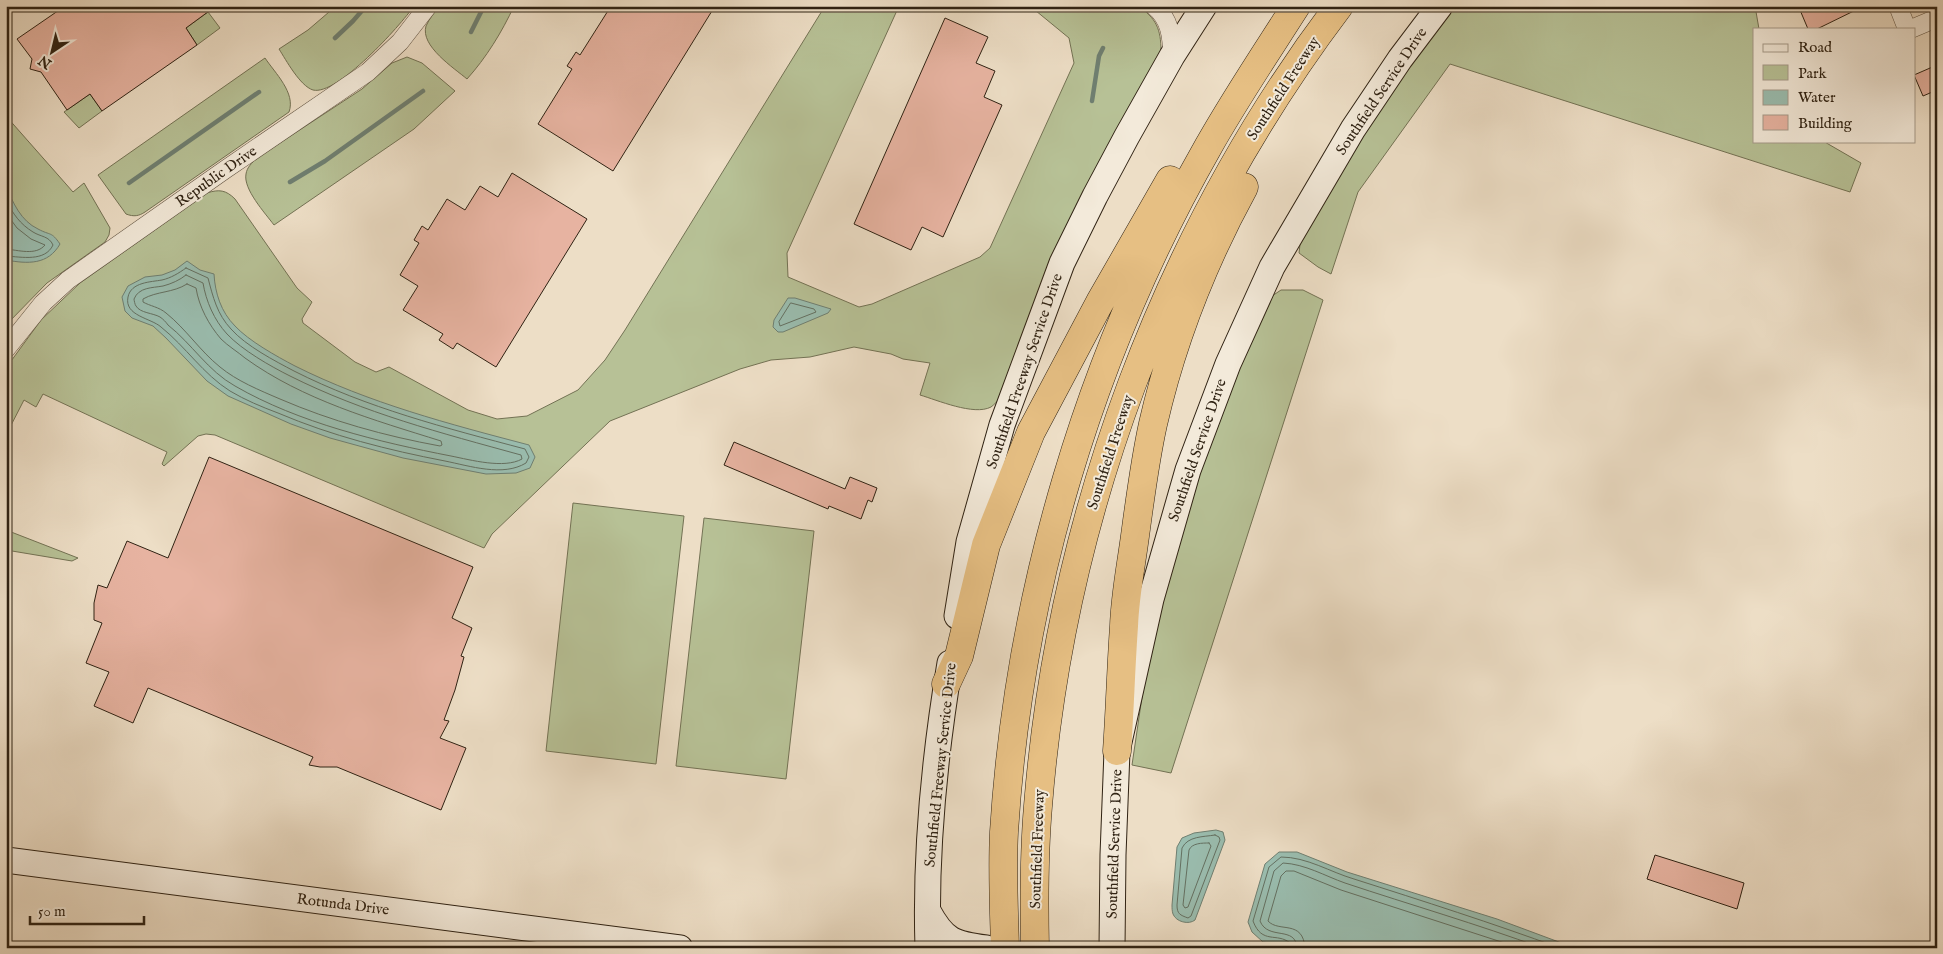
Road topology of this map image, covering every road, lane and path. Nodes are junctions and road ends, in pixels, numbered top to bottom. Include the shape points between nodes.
1 (428, 6) edge
2 (1154, 6) edge
3 (1204, 6) edge
4 (1282, 6) edge
5 (1296, 6) edge
6 (1440, 6) edge
7 (1898, 6) edge
8 (1338, 7) edge
9 (1937, 18) edge
10 (1907, 28) edge
11 (1914, 28) edge
12 (1172, 56) junction
13 (6, 349) edge
14 (946, 684) junction
15 (1118, 751) junction
16 (6, 860) edge
17 (928, 911) junction
18 (1112, 936) edge
19 (680, 948) edge
20 (928, 948) edge
21 (986, 948) edge
22 (1005, 948) edge
23 (1035, 948) edge
24 (1098, 948) edge

1 - 13 street, Republic Drive via 400,42 368,72 68,280 42,303
2 - 12 street via 1161,12 1172,35
3 - 12 main road, Southfield Freeway Service Drive
4 - 14 highway via 1265,25 1230,78 1100,302 1031,432 986,546 959,656
5 - 22 highway, Southfield Freeway via 1233,103 1174,210 1122,323 1071,460 1049,542 1016,710 1004,836
6 - 15 main road, Southfield Service Drive via 1400,59 1318,186 1272,267 1232,355 1188,470 1166,542 1150,599
7 - 10 street
8 - 15 highway via 1320,56 1228,215 1170,358 1153,425 1130,576 1124,625
8 - 23 highway, Southfield Freeway via 1244,147 1206,218 1170,289 1102,467 1063,628 1049,709 1035,849
9 - 11 street
12 - 14 main road, Southfield Freeway Service Drive via 1062,262 1002,425 969,542
14 - 17 main road, Southfield Freeway Service Drive via 934,794
15 - 18 main road, Southfield Service Drive
16 - 19 main road, Rotunda Drive
17 - 20 main road, Southfield Freeway Service Drive
17 - 21 main road via 947,937 960,945
18 - 24 main road

